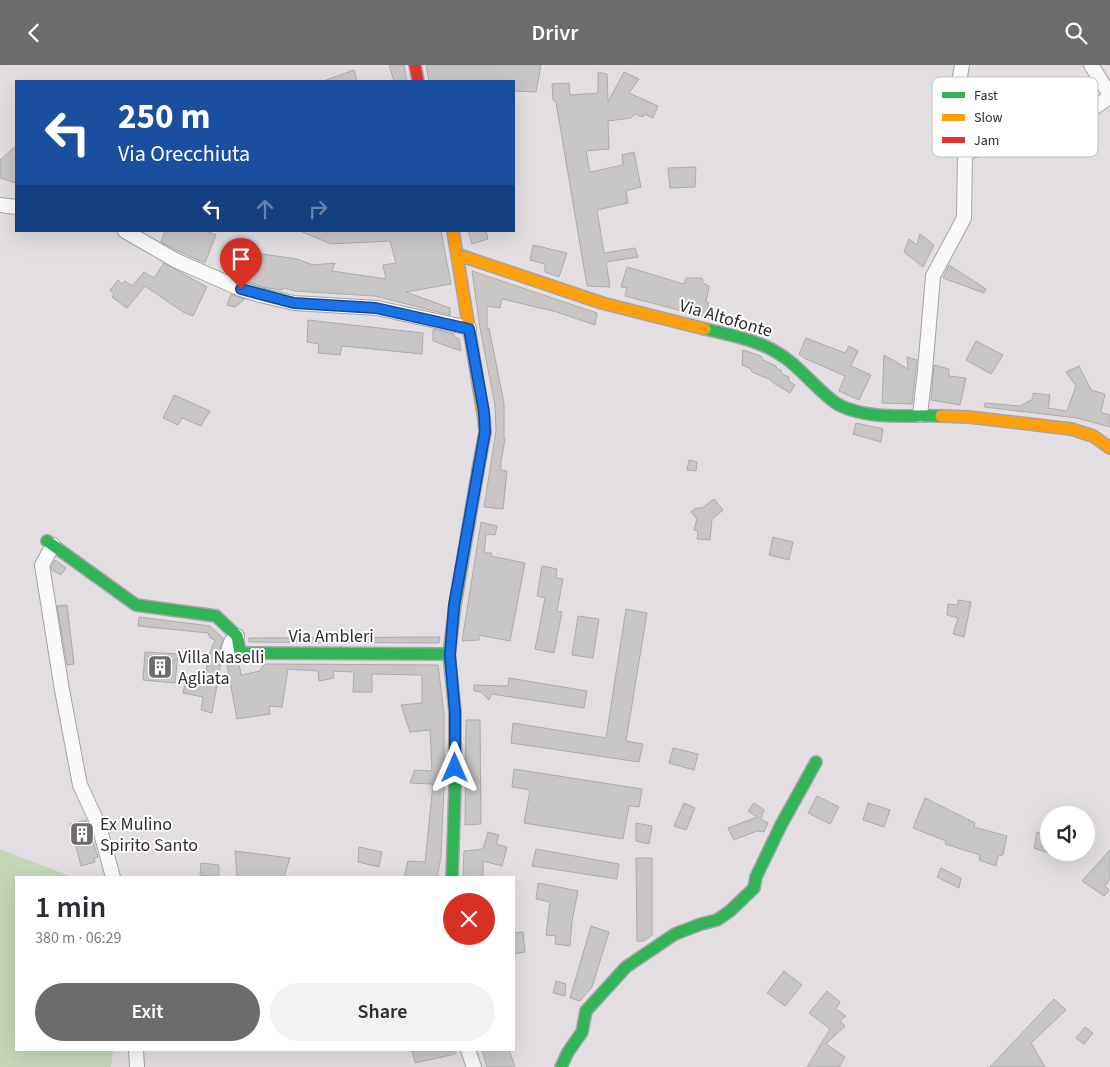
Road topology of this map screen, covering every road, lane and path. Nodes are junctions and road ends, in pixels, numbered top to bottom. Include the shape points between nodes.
1 (415, 65) edge
2 (1091, 65) edge
3 (418, 80) edge
4 (1110, 96) edge
5 (1098, 104) edge
6 (965, 157) edge
7 (0, 205) edge
8 (15, 207) edge
9 (127, 232) edge
10 (453, 232) edge
11 (459, 255) junction
12 (469, 329) junction
13 (920, 415) junction
14 (1110, 448) edge
15 (50, 543) joint
16 (238, 636) junction
17 (450, 655) junction
18 (227, 656) dead end
19 (816, 762) dead end
20 (113, 876) edge
21 (452, 876) edge
22 (136, 1051) edge
23 (468, 1051) edge
24 (137, 1067) edge
25 (474, 1067) edge
26 (561, 1067) edge

1 - 3 street
2 - 4 street
4 - 5 street
6 - 13 street via 964,218 932,275
7 - 8 street
9 - 12 street via 175,260 260,295 294,303 376,308
10 - 11 street
11 - 12 street
11 - 13 street, Via Altofonte via 602,303 758,342 776,350 837,404 864,414
12 - 17 street via 485,432 454,605
13 - 14 street, Via Altofonte via 1000,419 1071,429 1093,436
15 - 16 street, Via Ambleri via 136,605 216,616
15 - 20 street via 42,565 62,690 80,785 99,826
16 - 17 street, Via Ambleri via 240,653
16 - 18 street via 231,642
17 - 21 street via 455,731
19 - 26 street via 777,834 754,888 717,920 675,934 626,967 586,1011 582,1032
22 - 24 street
23 - 25 street

